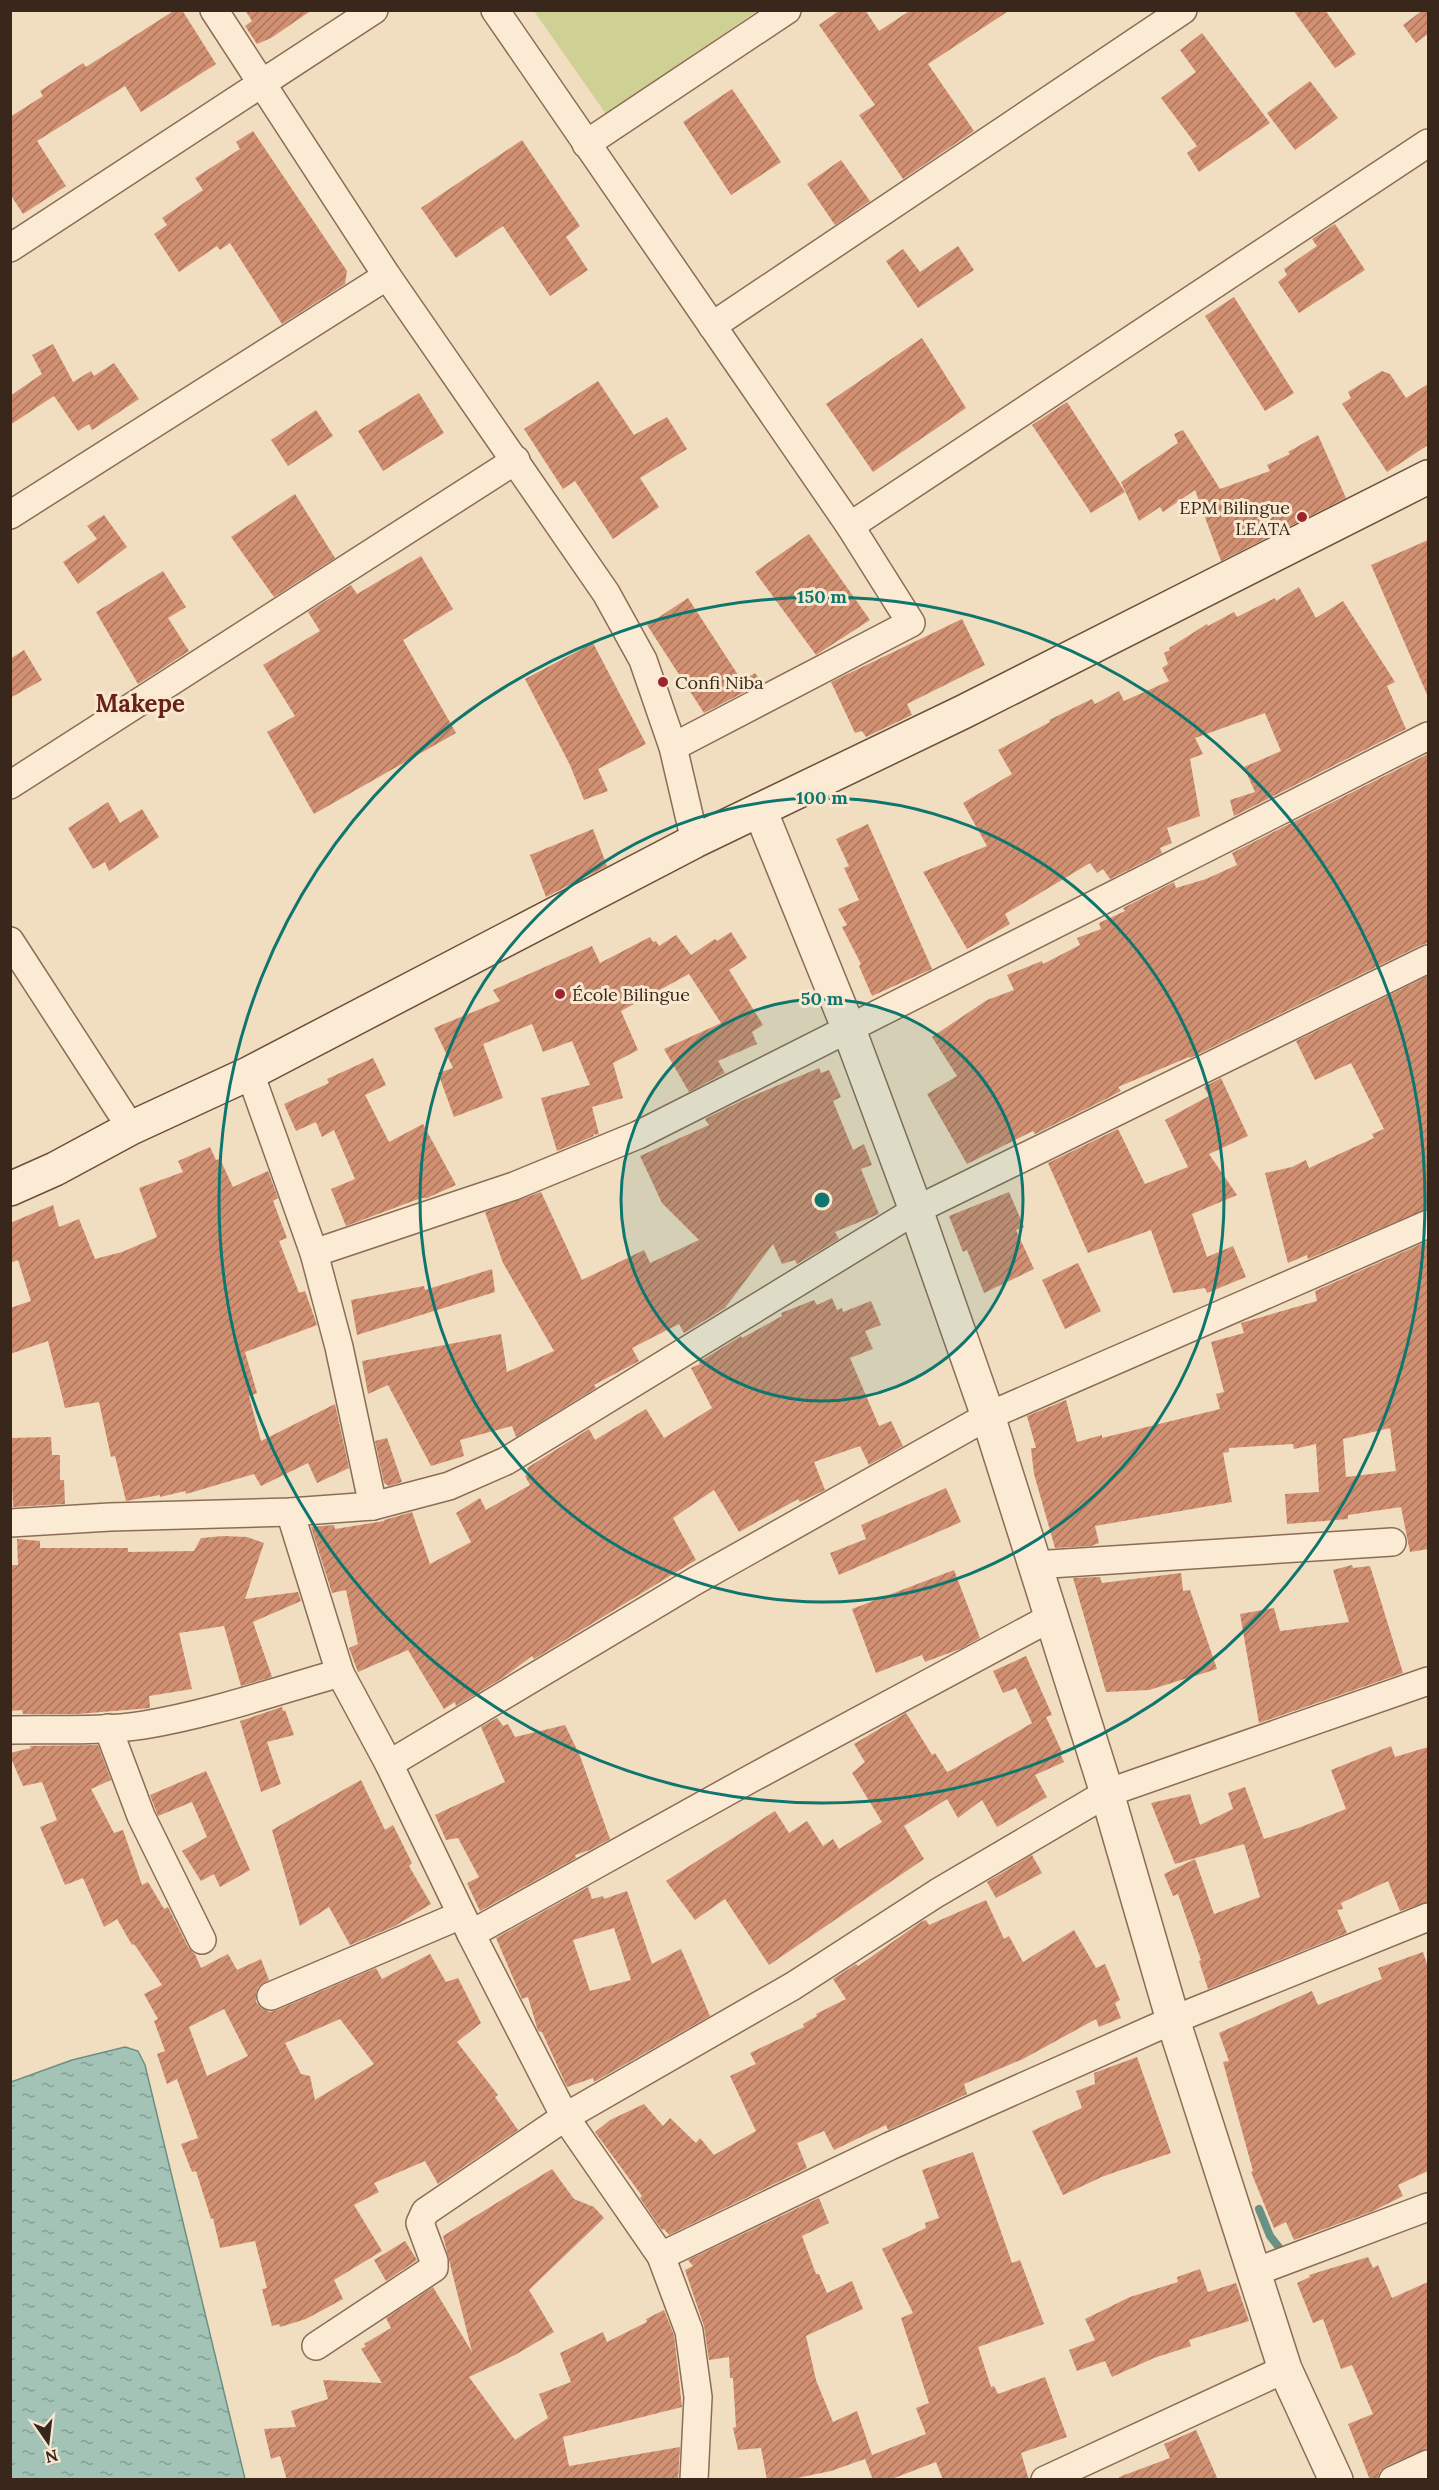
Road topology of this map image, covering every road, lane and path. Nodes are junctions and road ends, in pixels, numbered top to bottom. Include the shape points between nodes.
1 (214, 10) edge
2 (374, 10) edge
3 (495, 10) edge
4 (787, 10) edge
5 (1183, 10) edge
6 (262, 85) junction
7 (1428, 143) edge
8 (586, 144) junction
9 (10, 248) edge
10 (387, 276) junction
11 (712, 326) junction
12 (516, 460) junction
13 (1428, 477) edge
14 (10, 515) edge
15 (850, 526) junction
16 (1428, 736) edge
17 (673, 747) junction
18 (10, 785) edge
19 (760, 810) junction
20 (695, 841) junction
21 (10, 941) edge
22 (1428, 959) edge
23 (848, 1027) junction
24 (250, 1073) junction
25 (131, 1128) junction
26 (10, 1189) edge
27 (916, 1210) junction
28 (1428, 1224) edge
29 (314, 1253) junction
30 (988, 1416) junction
31 (373, 1506) junction
32 (290, 1512) junction
33 (10, 1523) edge
34 (1392, 1542) dead end
35 (1034, 1565) junction
36 (1050, 1618) junction
37 (340, 1673) junction
38 (1428, 1680) edge
39 (108, 1728) junction
40 (10, 1730) edge
41 (389, 1764) junction
42 (1107, 1793) junction
43 (1428, 1917) edge
44 (466, 1924) junction
45 (202, 1940) dead end
46 (271, 1996) dead end
47 (1173, 2020) junction
48 (565, 2117) junction
49 (1428, 2207) edge
50 (661, 2256) junction
51 (1255, 2272) junction
52 (316, 2346) dead end
53 (1285, 2369) junction
54 (1428, 2464) edge
55 (1328, 2476) edge
56 (694, 2480) edge
57 (1046, 2480) edge
58 (1393, 2480) edge

1 - 6 street
2 - 6 street
3 - 8 street
4 - 8 street
5 - 11 street
6 - 9 street
6 - 10 street
7 - 15 street
8 - 11 street
10 - 12 street
10 - 14 street
11 - 15 street
12 - 17 street via 606,593 643,660
12 - 18 street
13 - 19 street
15 - 17 street via 911,623
16 - 23 street
17 - 20 street
19 - 20 street
19 - 23 street
20 - 24 street
21 - 25 street
22 - 27 street
23 - 27 street
23 - 29 street via 638,1135 514,1186
24 - 25 street
24 - 29 street
25 - 26 street
27 - 30 street
27 - 31 street via 506,1461 449,1486
28 - 30 street
29 - 31 street
30 - 35 street
30 - 41 street via 695,1581
31 - 32 street
32 - 33 street
32 - 37 street
34 - 35 street
35 - 36 street
36 - 42 street
36 - 44 street via 741,1784
37 - 39 street via 184,1717
37 - 41 street
38 - 42 street
39 - 40 street
39 - 45 street via 145,1826
41 - 44 street
42 - 47 street
42 - 48 street via 937,1893 793,1986
43 - 47 street
44 - 46 street
44 - 48 street
47 - 50 street via 890,2146
47 - 51 street
48 - 50 street
48 - 52 street via 425,2212 420,2223 434,2268
49 - 51 street
50 - 56 street via 689,2331 698,2397
51 - 53 street
53 - 55 street
53 - 57 street
54 - 58 street

